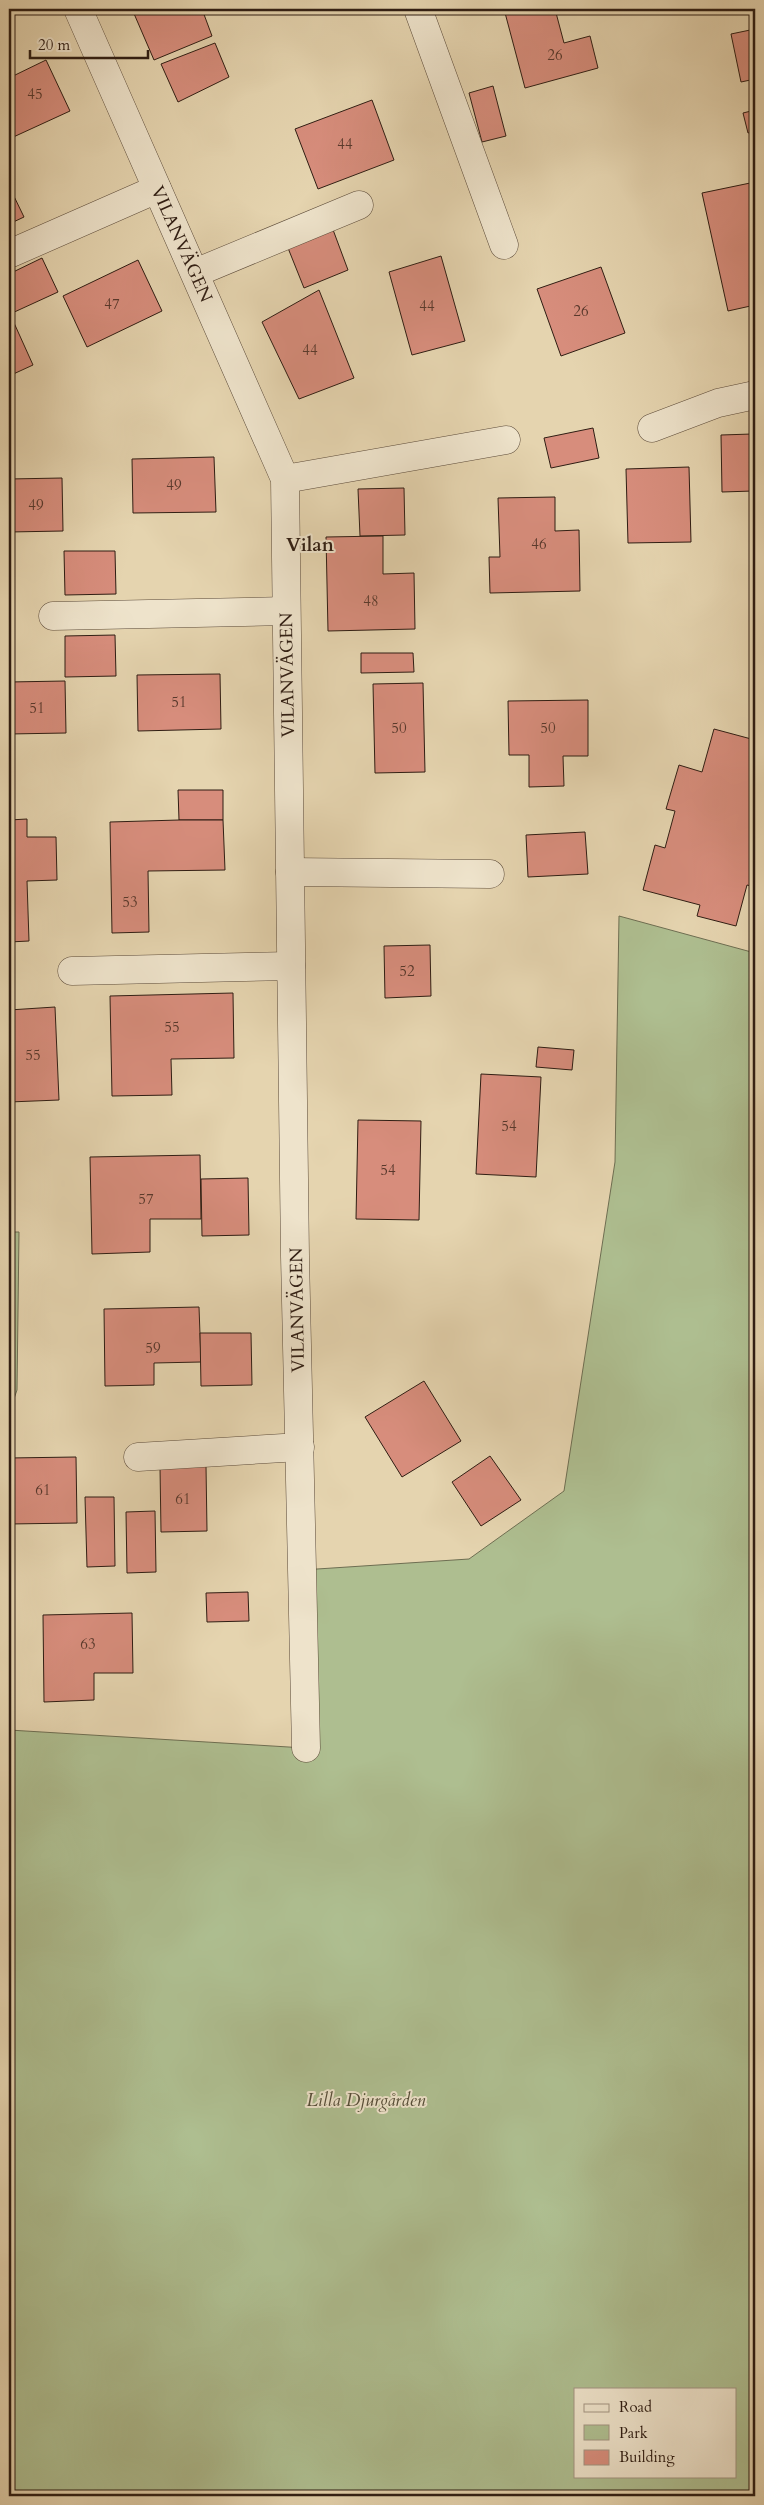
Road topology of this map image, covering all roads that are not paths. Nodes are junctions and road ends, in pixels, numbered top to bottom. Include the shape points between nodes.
1 (78, 9) edge
2 (418, 9) edge
3 (157, 189) junction
4 (359, 205) dead end
5 (504, 245) dead end
6 (9, 254) edge
7 (195, 273) junction
8 (755, 396) edge
9 (652, 428) dead end
10 (506, 440) dead end
11 (285, 479) junction
12 (286, 611) junction
13 (53, 616) dead end
14 (290, 872) junction
15 (490, 874) dead end
16 (291, 966) junction
17 (72, 971) dead end
18 (300, 1447) junction
19 (138, 1457) dead end
20 (306, 1748) dead end

1 - 3 street, VILANVÄGEN
2 - 5 street
3 - 6 street
3 - 7 street, VILANVÄGEN
4 - 7 street
7 - 11 street, VILANVÄGEN
8 - 9 street via 718,403
10 - 11 street
11 - 12 street, VILANVÄGEN
12 - 13 street
12 - 14 street, VILANVÄGEN
14 - 15 street
14 - 16 street, VILANVÄGEN
16 - 17 street
16 - 18 street, VILANVÄGEN
18 - 19 street
18 - 20 street, VILANVÄGEN

